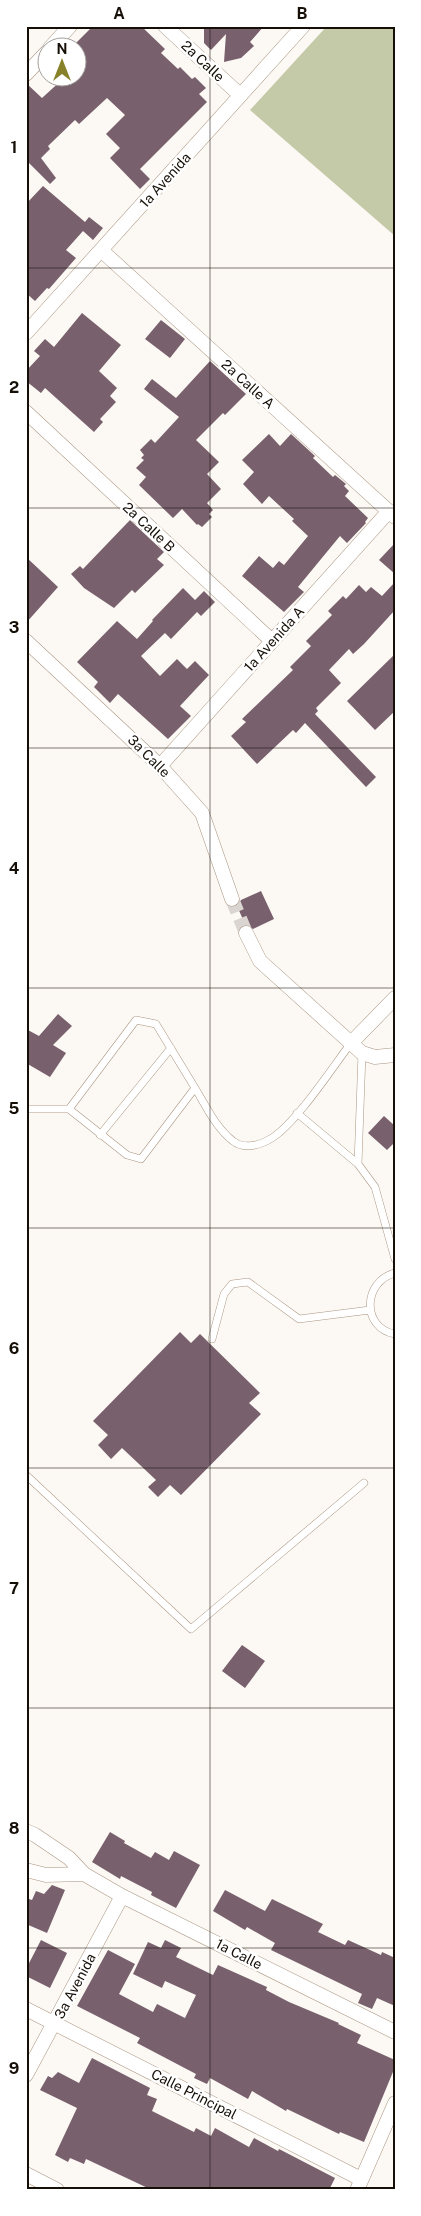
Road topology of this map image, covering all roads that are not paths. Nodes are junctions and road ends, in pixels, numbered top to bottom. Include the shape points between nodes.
1 (70, 26) edge
2 (165, 26) edge
3 (303, 26) edge
4 (59, 38) edge
5 (38, 61) edge
6 (26, 74) edge
7 (240, 95) junction
8 (102, 251) junction
9 (26, 333) edge
10 (26, 412) edge
11 (392, 514) edge
12 (26, 641) edge
13 (272, 641) junction
14 (160, 766) junction
15 (232, 898) tunnel mouth
16 (246, 933) tunnel mouth
17 (395, 998) edge
18 (351, 1043) junction
19 (171, 1048) junction
20 (362, 1053) junction
21 (395, 1055) edge
22 (195, 1088) junction
23 (26, 1108) edge
24 (69, 1109) junction
25 (298, 1113) junction
26 (100, 1135) junction
27 (358, 1164) junction
28 (395, 1259) edge
29 (395, 1273) edge
30 (370, 1310) junction
31 (395, 1334) edge
32 (212, 1339) dead end
33 (26, 1475) edge
34 (364, 1483) dead end
35 (26, 1831) edge
36 (26, 1870) edge
37 (84, 1874) junction
38 (122, 1896) junction
39 (26, 2009) edge
40 (55, 2024) junction
41 (395, 2032) edge
42 (26, 2075) edge
43 (395, 2103) edge
44 (26, 2174) edge
45 (359, 2184) edge
46 (57, 2190) edge

1 - 4 street
2 - 7 street, 2a Calle
3 - 7 street, 1a Avenida
5 - 6 street
7 - 8 street, 1a Avenida
8 - 9 street, 1a Avenida
8 - 11 street, 2a Calle A
10 - 13 street, 2a Calle B
11 - 13 street, 1a Avenida A
12 - 14 street, 3a Calle
13 - 14 street, 1a Avenida A
14 - 15 street, 3a Calle via 202,813
16 - 18 street via 260,961
17 - 18 street
18 - 20 street
18 - 25 lane
19 - 22 lane
19 - 24 lane via 156,1024 136,1020
19 - 26 lane
20 - 21 street via 375,1057
20 - 27 lane
22 - 25 lane via 222,1131 234,1143 255,1146 273,1137
22 - 26 lane via 141,1159 127,1156
23 - 24 lane
24 - 26 lane
25 - 27 lane
27 - 28 lane via 375,1187
29 - 30 lane via 373,1289
30 - 31 lane via 381,1328
30 - 32 lane via 299,1319 248,1282 232,1284 224,1294
33 - 34 lane via 191,1628
35 - 37 street, 1a Calle via 69,1858
36 - 37 street via 46,1875
37 - 38 street, 1a Calle
38 - 40 street, 3a Avenida
38 - 41 street, 1a Calle
39 - 40 street, Calle Principal
40 - 42 street, 3a Avenida
40 - 45 street, Calle Principal
43 - 45 street
44 - 46 street

